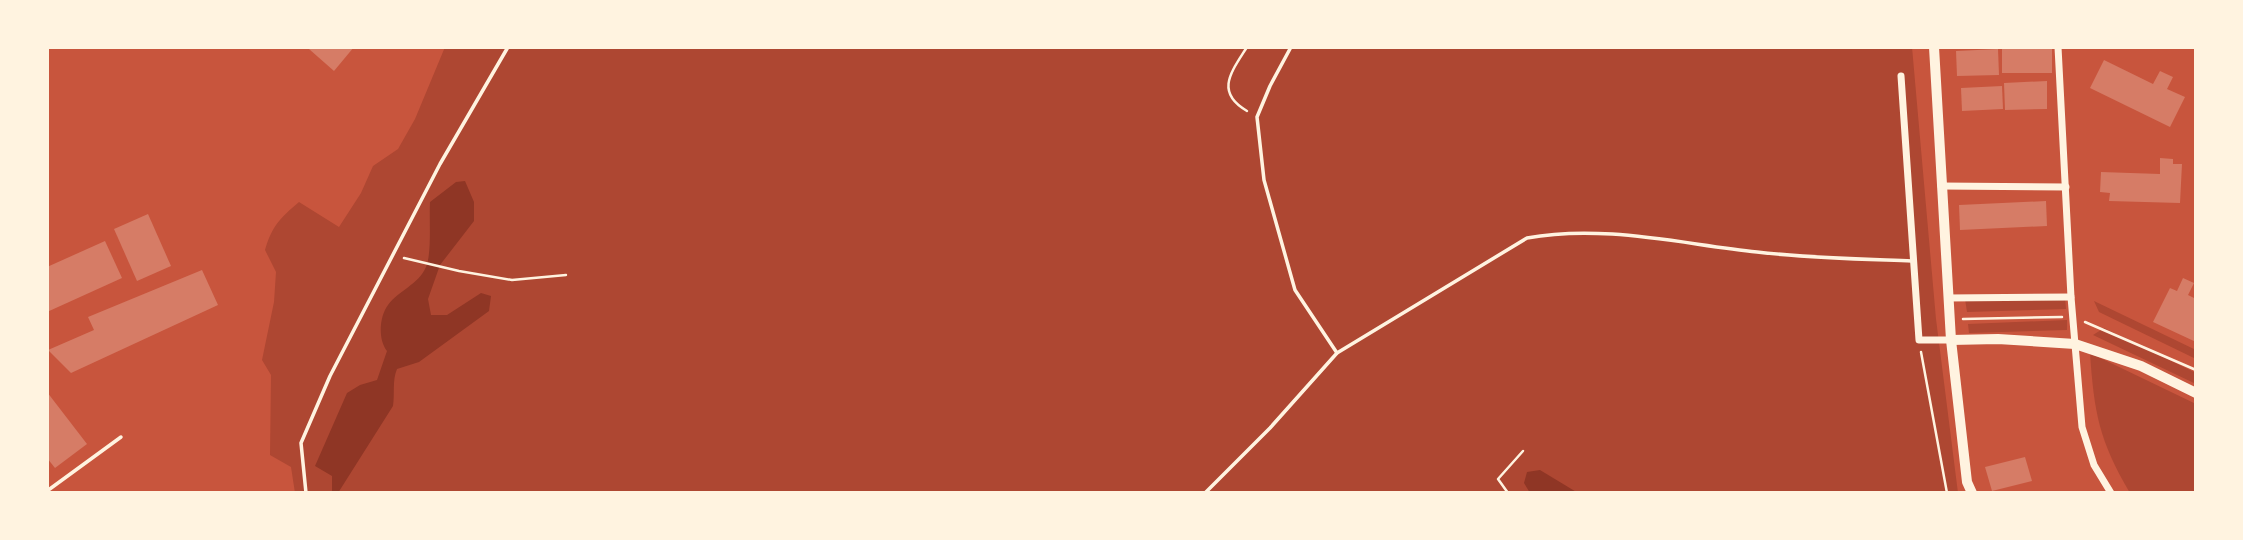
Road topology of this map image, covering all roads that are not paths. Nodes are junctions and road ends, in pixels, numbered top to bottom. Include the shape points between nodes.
1 (508, 47) edge
2 (1291, 47) edge
3 (1934, 47) edge
4 (2058, 47) edge
5 (1901, 76) dead end
6 (1941, 186) junction
7 (2066, 187) junction
8 (1914, 261) junction
9 (2071, 297) junction
10 (1948, 298) junction
11 (1951, 340) junction
12 (2075, 344) junction
13 (1336, 353) junction
14 (2196, 393) edge
15 (121, 437) dead end
16 (47, 491) edge
17 (306, 493) edge
18 (1205, 493) edge
19 (1972, 493) edge
20 (2111, 493) edge

1 - 17 lane via 440,164 330,376 301,443
2 - 13 lane via 1257,117 1264,180 1295,290
3 - 6 street
4 - 7 street
5 - 8 street
6 - 7 street
6 - 10 street
7 - 9 street
8 - 11 street via 1919,338
8 - 13 lane via 1784,254 1639,236 1558,232 1527,239
9 - 10 street
9 - 12 street
10 - 11 street
11 - 12 street
11 - 19 street
12 - 14 street via 2141,366
12 - 20 street via 2082,427 2094,465
13 - 18 lane
15 - 16 lane

